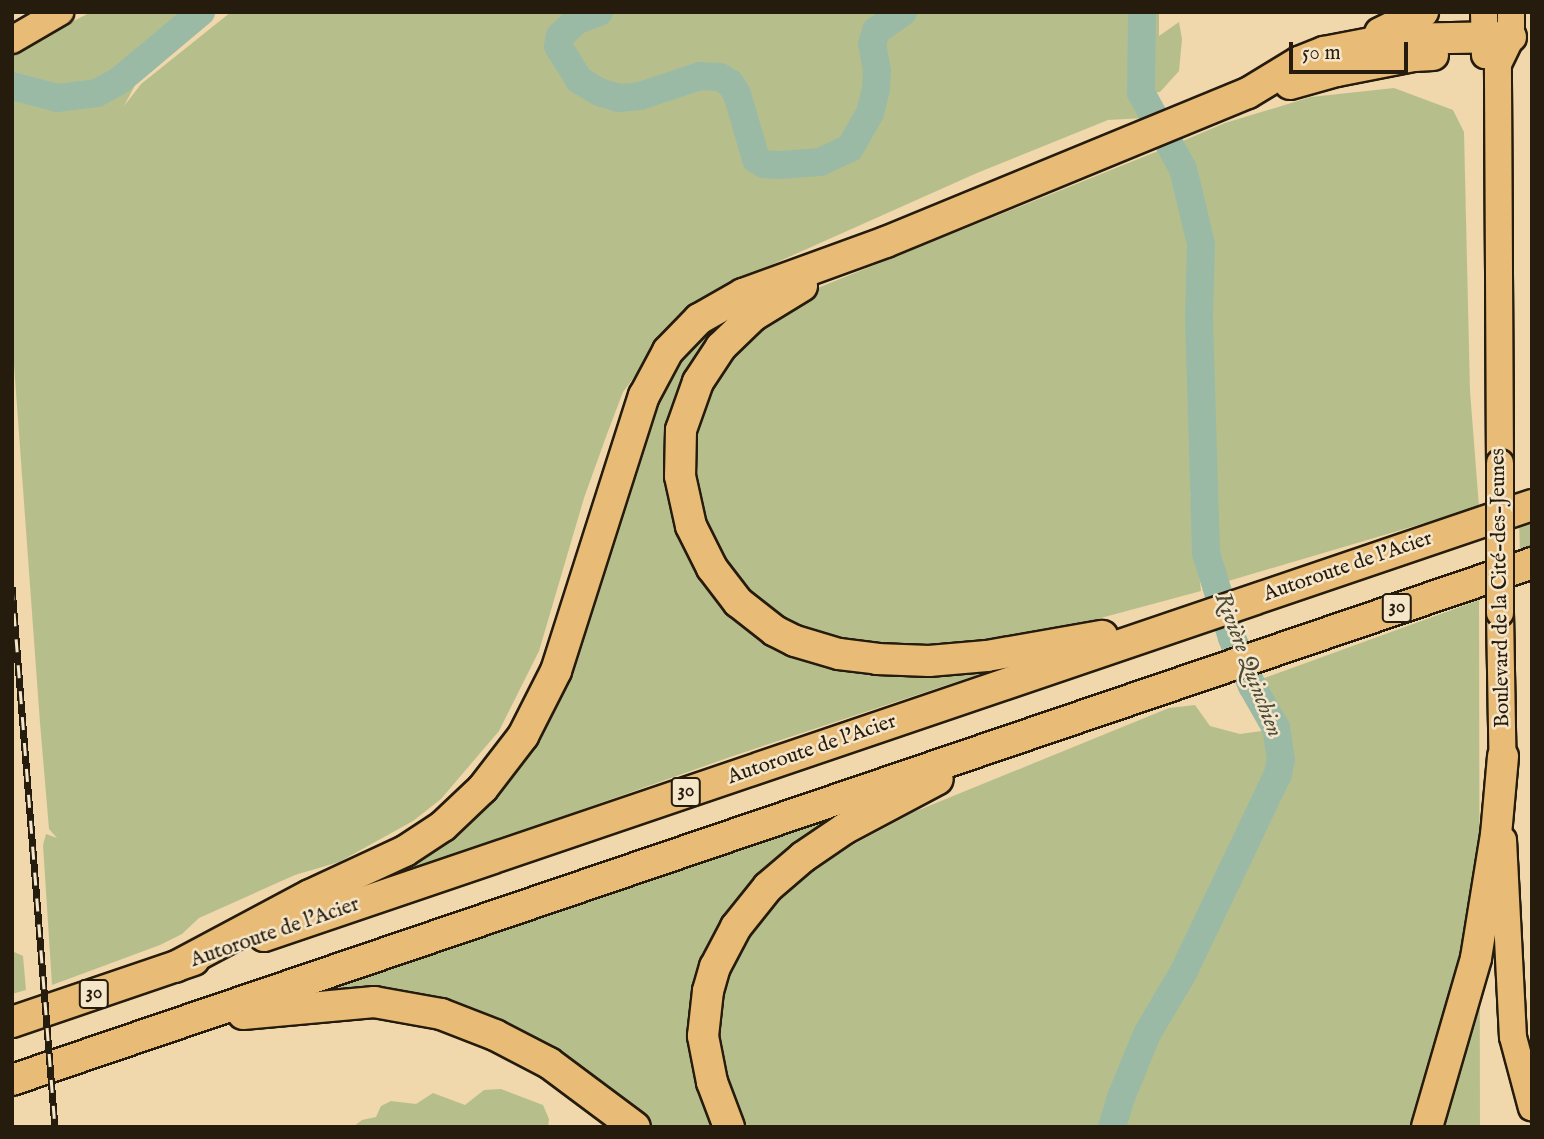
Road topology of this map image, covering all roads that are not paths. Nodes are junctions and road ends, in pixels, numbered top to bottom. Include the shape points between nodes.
1 (60, 12) edge
2 (1423, 12) edge
3 (1495, 36) edge
4 (12, 40) edge
5 (1347, 46) junction
6 (1248, 93) junction
7 (886, 242) junction
8 (1532, 505) edge
9 (1532, 563) edge
10 (1203, 617) junction
11 (1012, 739) junction
12 (1503, 756) junction
13 (175, 967) junction
14 (187, 1020) junction
15 (12, 1022) edge
16 (12, 1080) edge
17 (1532, 1108) edge
18 (635, 1127) edge
19 (729, 1127) edge
20 (1427, 1127) edge

1 - 4 main road
2 - 5 highway
3 - 5 highway via 1392,39
3 - 6 highway
3 - 12 main road, Boulevard de la Cité-des-Jeunes, bridge
5 - 6 highway via 1298,62
6 - 7 highway
7 - 10 highway via 753,316 721,347 698,382 681,430 680,475 699,546 724,585 758,619 795,641 877,659 988,656
7 - 13 highway via 743,294 699,319 668,351 636,416 556,671 523,736 483,788 443,825 405,851
8 - 10 highway, Autoroute de l'Acier / 30
9 - 11 highway, 30
10 - 13 highway, Autoroute de l'Acier / 30
11 - 14 highway, 30
11 - 19 highway via 823,843 784,871 743,917 715,967 704,1013 706,1057
12 - 17 main road, Boulevard de la Cité-des-Jeunes via 1513,1037
12 - 20 highway via 1496,835 1476,958
13 - 15 highway, Autoroute de l'Acier / 30
14 - 16 highway, 30
14 - 18 highway via 349,1003 417,1007 468,1023 538,1056

